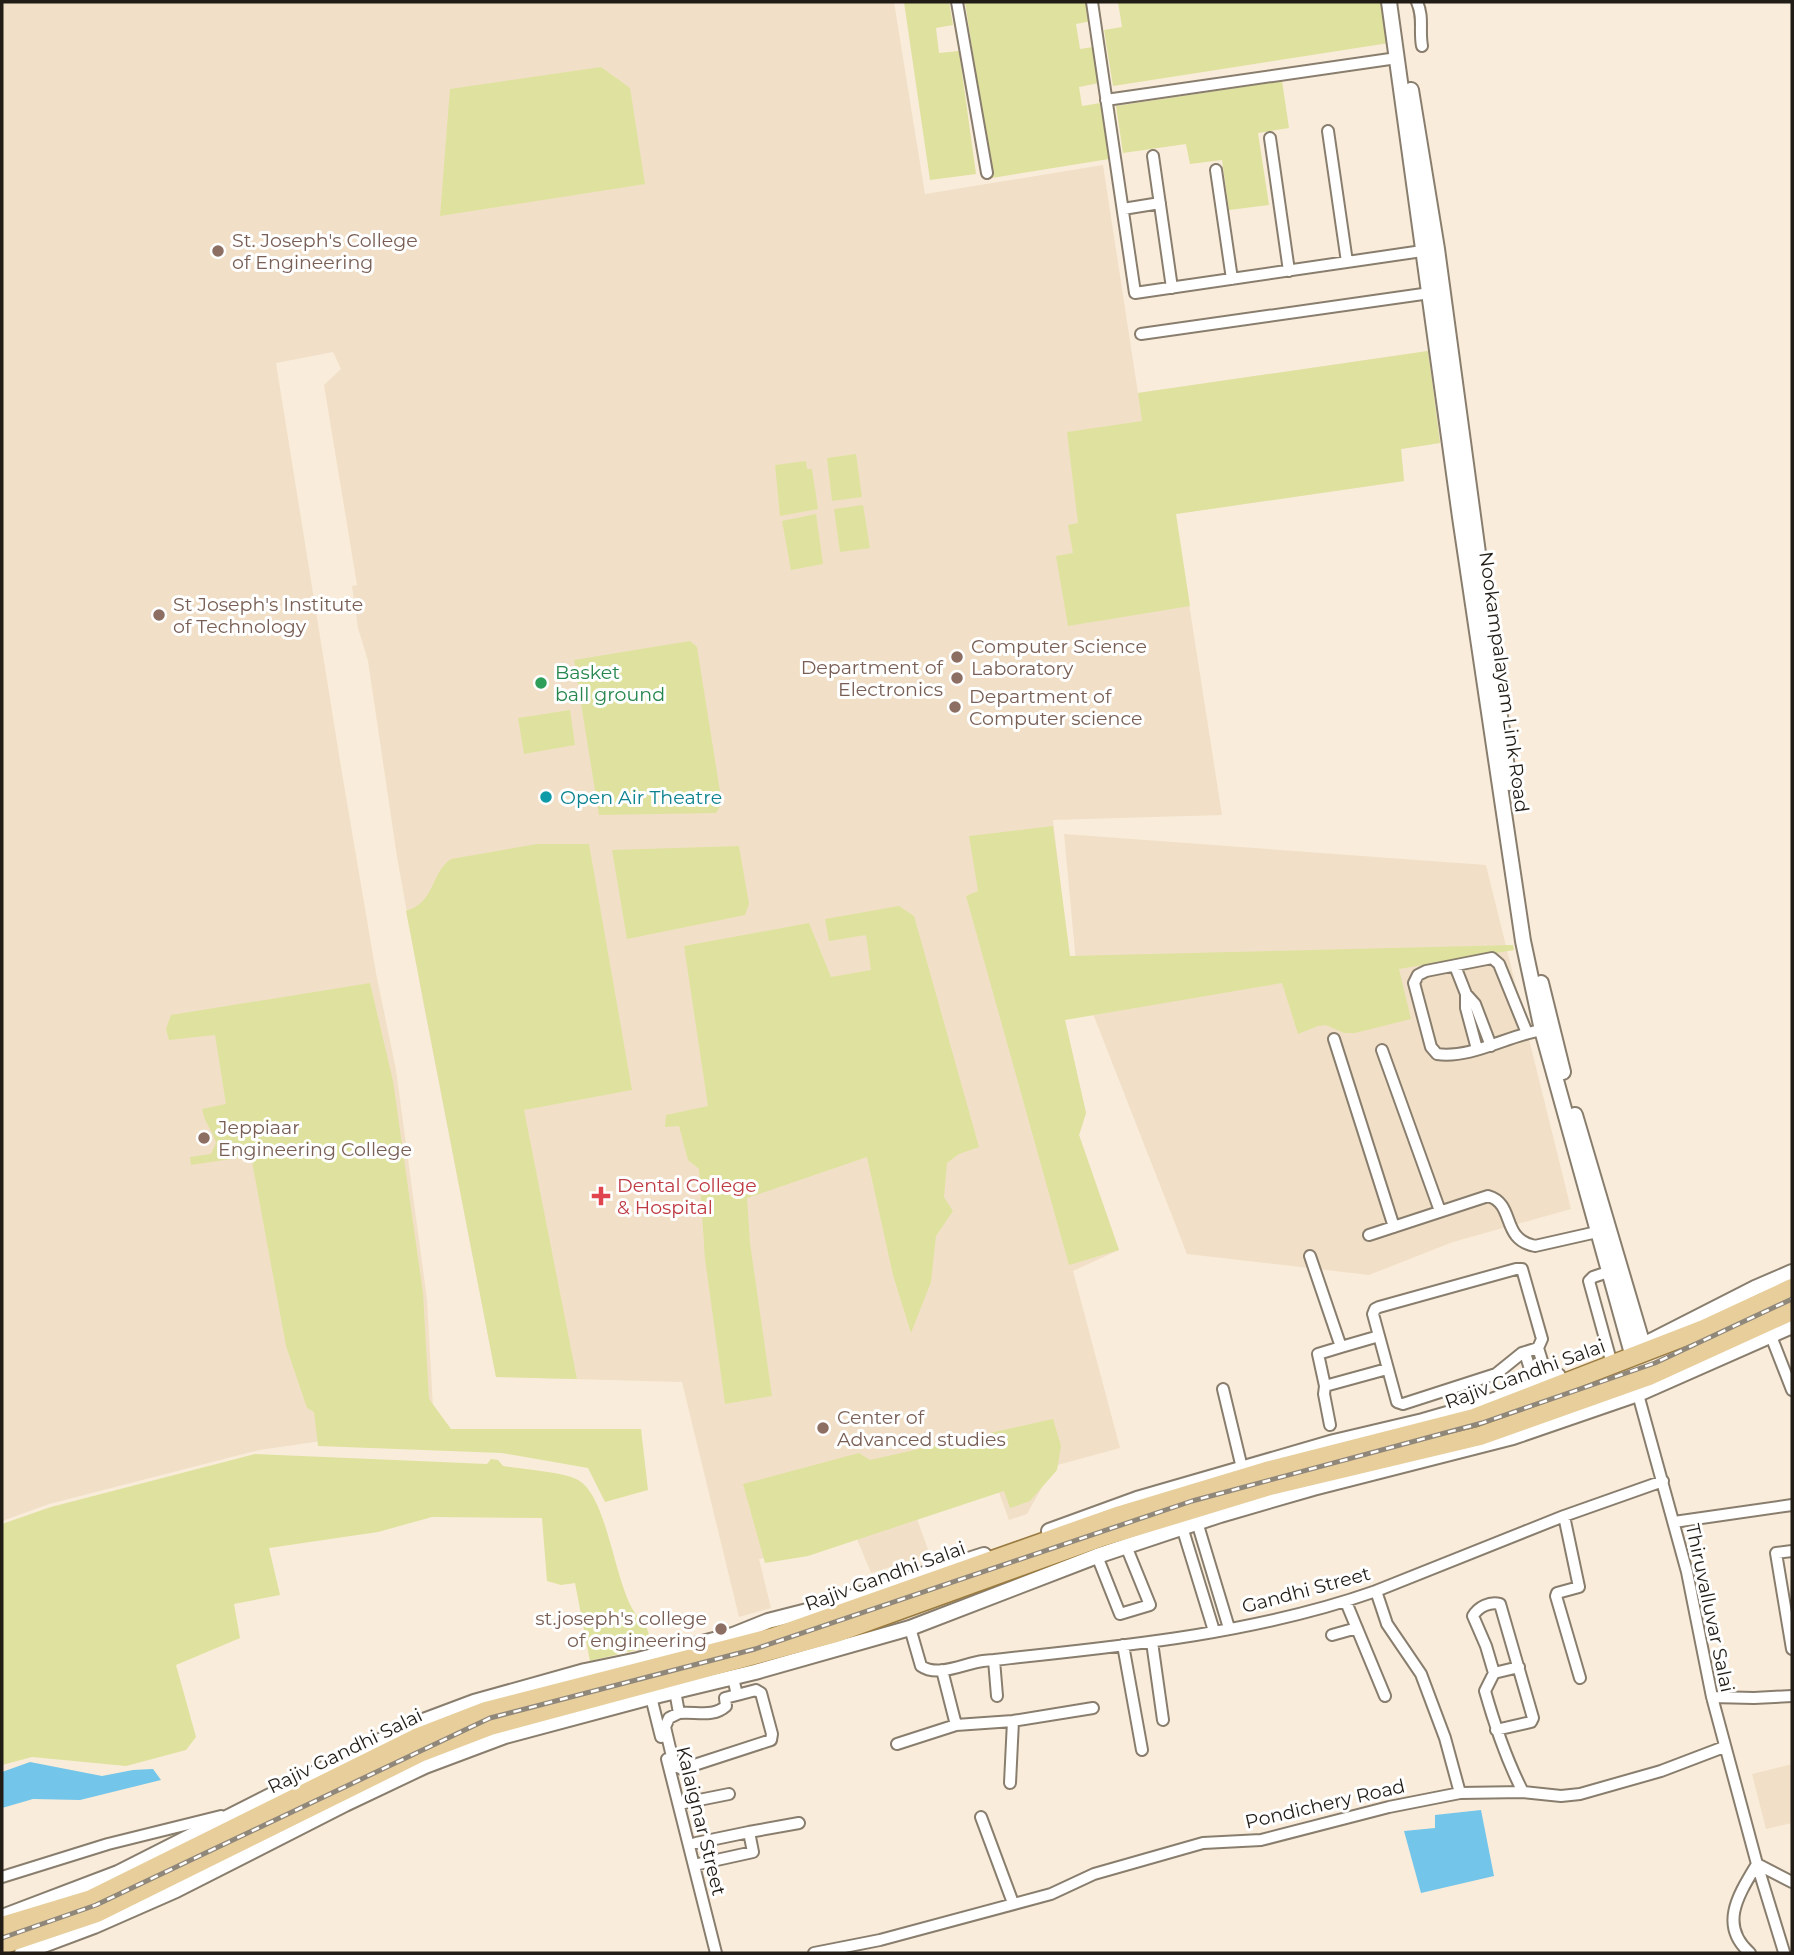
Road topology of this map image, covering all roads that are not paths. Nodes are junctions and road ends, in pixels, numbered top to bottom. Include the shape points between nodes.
1 (957, 2) edge
2 (1092, 2) edge
3 (1389, 2) edge
4 (1397, 2) edge
5 (1417, 2) edge
6 (1422, 46) dead end
7 (1397, 58) junction
8 (1106, 100) junction
9 (1328, 131) dead end
10 (1270, 138) dead end
11 (1153, 156) dead end
12 (1216, 170) dead end
13 (987, 173) dead end
14 (1160, 203) junction
15 (1123, 209) junction
16 (1430, 250) junction
17 (1347, 262) junction
18 (1289, 271) junction
19 (1232, 279) junction
20 (1172, 288) junction
21 (1430, 293) junction
22 (1141, 334) dead end
23 (1455, 966) junction
24 (1466, 994) junction
25 (1534, 1032) junction
26 (1334, 1039) dead end
27 (1491, 1046) junction
28 (1478, 1049) junction
29 (1382, 1050) dead end
30 (1440, 1211) junction
31 (1394, 1227) junction
32 (1597, 1232) junction
33 (1369, 1236) dead end
34 (1310, 1256) dead end
35 (1608, 1272) junction
36 (1792, 1272) edge
37 (1792, 1288) edge
38 (1792, 1311) edge
39 (1792, 1326) edge
40 (1768, 1329) junction
41 (1379, 1336) junction
42 (1341, 1347) junction
43 (1538, 1348) junction
44 (1637, 1351) junction
45 (1525, 1353) junction
46 (1610, 1357) junction
47 (1387, 1369) junction
48 (1542, 1382) junction
49 (1325, 1386) junction
50 (1636, 1387) junction
51 (1223, 1389) dead end
52 (1792, 1390) edge
53 (1330, 1425) dead end
54 (1242, 1468) junction
55 (1662, 1481) junction
56 (1792, 1505) edge
57 (1564, 1516) junction
58 (1674, 1522) junction
59 (1189, 1525) junction
60 (1126, 1546) junction
61 (1792, 1551) edge
62 (1097, 1556) junction
63 (1592, 1584) dead end
64 (1579, 1587) junction
65 (1376, 1591) junction
66 (1346, 1602) junction
67 (1789, 1610) edge
68 (910, 1628) junction
69 (1229, 1628) junction
70 (1357, 1628) junction
71 (1214, 1631) junction
72 (1332, 1634) dead end
73 (1152, 1642) junction
74 (1122, 1644) junction
75 (1792, 1649) edge
76 (994, 1660) junction
77 (683, 1667) junction
78 (1519, 1667) junction
79 (942, 1670) junction
80 (1494, 1672) junction
81 (733, 1678) junction
82 (1580, 1678) dead end
83 (675, 1691) junction
84 (737, 1695) junction
85 (997, 1696) dead end
86 (1385, 1696) dead end
87 (1792, 1696) edge
88 (651, 1697) junction
89 (1712, 1697) junction
90 (1093, 1709) dead end
91 (679, 1713) junction
92 (1163, 1720) dead end
93 (1013, 1721) junction
94 (956, 1725) junction
95 (1496, 1730) junction
96 (897, 1744) dead end
97 (1724, 1747) junction
98 (1142, 1749) dead end
99 (1010, 1783) dead end
100 (1523, 1792) junction
101 (1460, 1793) junction
102 (729, 1794) dead end
103 (679, 1804) junction
104 (247, 1809) junction
105 (981, 1816) dead end
106 (799, 1823) dead end
107 (749, 1832) junction
108 (696, 1843) dead end
109 (189, 1845) junction
110 (1756, 1864) junction
111 (694, 1865) junction
112 (2, 1877) edge
113 (1791, 1880) edge
114 (1013, 1903) junction
115 (2, 1917) edge
116 (2, 1926) edge
117 (2, 1945) edge
118 (47, 1949) edge
119 (1784, 1952) edge
120 (22, 1953) edge
121 (716, 1953) edge
122 (814, 1953) edge
123 (1751, 1953) edge

1 - 13 street
2 - 8 street
3 - 7 street, Nookampalayam Link Road
4 - 16 street, Nookampalayam Link Road
5 - 6 street via 1422,14
7 - 8 street
7 - 16 street, Nookampalayam Link Road
8 - 15 street
9 - 17 street
10 - 18 street
11 - 14 street
12 - 19 street
14 - 15 street
14 - 20 street
15 - 20 street via 1135,293
16 - 17 street
16 - 21 street, Nookampalayam Link Road
16 - 44 street, Nookampalayam Link Road via 1529,929
17 - 18 street
18 - 19 street
19 - 20 street
21 - 22 street
21 - 25 street, Nookampalayam Link Road
23 - 24 street
23 - 25 street via 1488,957 1495,960
23 - 28 street via 1426,971 1414,983 1431,1047 1441,1055
24 - 27 street via 1475,1003
24 - 28 street via 1465,1008
25 - 27 street
25 - 32 street, Nookampalayam Link Road
26 - 31 street
27 - 28 street
29 - 30 street
30 - 31 street
30 - 32 street via 1475,1198 1495,1198 1519,1240 1535,1246
31 - 33 street
32 - 35 street, Nookampalayam Link Road
34 - 42 street
35 - 44 street, Nookampalayam Link Road
35 - 46 street via 1589,1281
36 - 44 street
37 - 44 main road, Rajiv Gandhi Salai via 1704,1329
38 - 40 main road, Rajiv Gandhi Salai
39 - 40 street
40 - 50 main road, Rajiv Gandhi Salai
40 - 52 street
41 - 42 street
41 - 43 street via 1375,1309 1522,1269 1542,1339
41 - 47 street
42 - 49 street via 1318,1354
43 - 45 street
43 - 48 street
44 - 46 street
44 - 77 main road, Rajiv Gandhi Salai via 1474,1418 1266,1471 1120,1515
45 - 47 street via 1496,1374 1403,1404 1397,1402
45 - 48 street
46 - 48 street
47 - 49 street
48 - 54 street via 1423,1421
49 - 53 street
50 - 55 street, Thiruvalluvar Salai
50 - 59 street via 1507,1439 1300,1491
50 - 77 main road, Rajiv Gandhi Salai via 1480,1436 1270,1486 1125,1530 836,1633
51 - 54 street
54 - 104 street via 733,1635 474,1702 360,1750
55 - 57 street, Gandhi Street
55 - 58 street, Thiruvalluvar Salai
56 - 58 street
57 - 64 street
57 - 65 street, Gandhi Street
58 - 89 street, Thiruvalluvar Salai
59 - 60 street
59 - 69 street
59 - 71 street
60 - 62 street
60 - 62 street via 1150,1605 1120,1614
61 - 67 street via 1776,1553
62 - 68 street
63 - 64 street
64 - 82 street via 1556,1596
65 - 66 street, Gandhi Street
65 - 101 street via 1390,1630 1421,1674
66 - 69 street, Gandhi Street
66 - 70 street
67 - 75 street
68 - 79 street via 921,1666
68 - 81 street
69 - 71 street, Gandhi Street
70 - 72 street
70 - 86 street
71 - 73 street, Gandhi Street
73 - 74 street, Gandhi Street
73 - 92 street
74 - 76 street, Gandhi Street
74 - 98 street
76 - 79 street, Gandhi Street
76 - 85 street
77 - 109 main road, Rajiv Gandhi Salai via 486,1711 416,1738
77 - 117 main road, Rajiv Gandhi Salai via 490,1726 422,1752 97,1913
78 - 80 street
78 - 80 street via 1500,1604 1494,1602 1473,1616
78 - 95 street via 1533,1718
79 - 94 street
80 - 95 street via 1485,1691
81 - 83 street
81 - 84 street
83 - 88 street
83 - 91 street
84 - 91 street via 725,1698 723,1710
84 - 91 street via 761,1693 772,1734 769,1742 678,1769 665,1727 669,1718
87 - 89 street
88 - 103 street, Kalaignar Street
88 - 118 street via 505,1736 425,1766
89 - 97 street, Thiruvalluvar Salai
90 - 93 street
93 - 94 street
93 - 99 street
94 - 96 street
95 - 100 street
97 - 100 street, Pondichery Road via 1580,1794
97 - 110 street, Thiruvalluvar Salai
100 - 101 street, Pondichery Road
101 - 114 street, Pondichery Road via 1261,1840 1182,1848
102 - 103 street
103 - 111 street, Kalaignar Street
104 - 109 street
104 - 112 street
105 - 114 street
106 - 107 street
107 - 108 street
107 - 111 street via 753,1852
109 - 115 street
109 - 116 main road, Rajiv Gandhi Salai via 91,1899
110 - 113 street
110 - 119 street, Thiruvalluvar Salai
110 - 123 street via 1735,1906 1733,1922 1737,1938
111 - 121 street, Kalaignar Street
114 - 122 street, Pondichery Road
118 - 120 street

